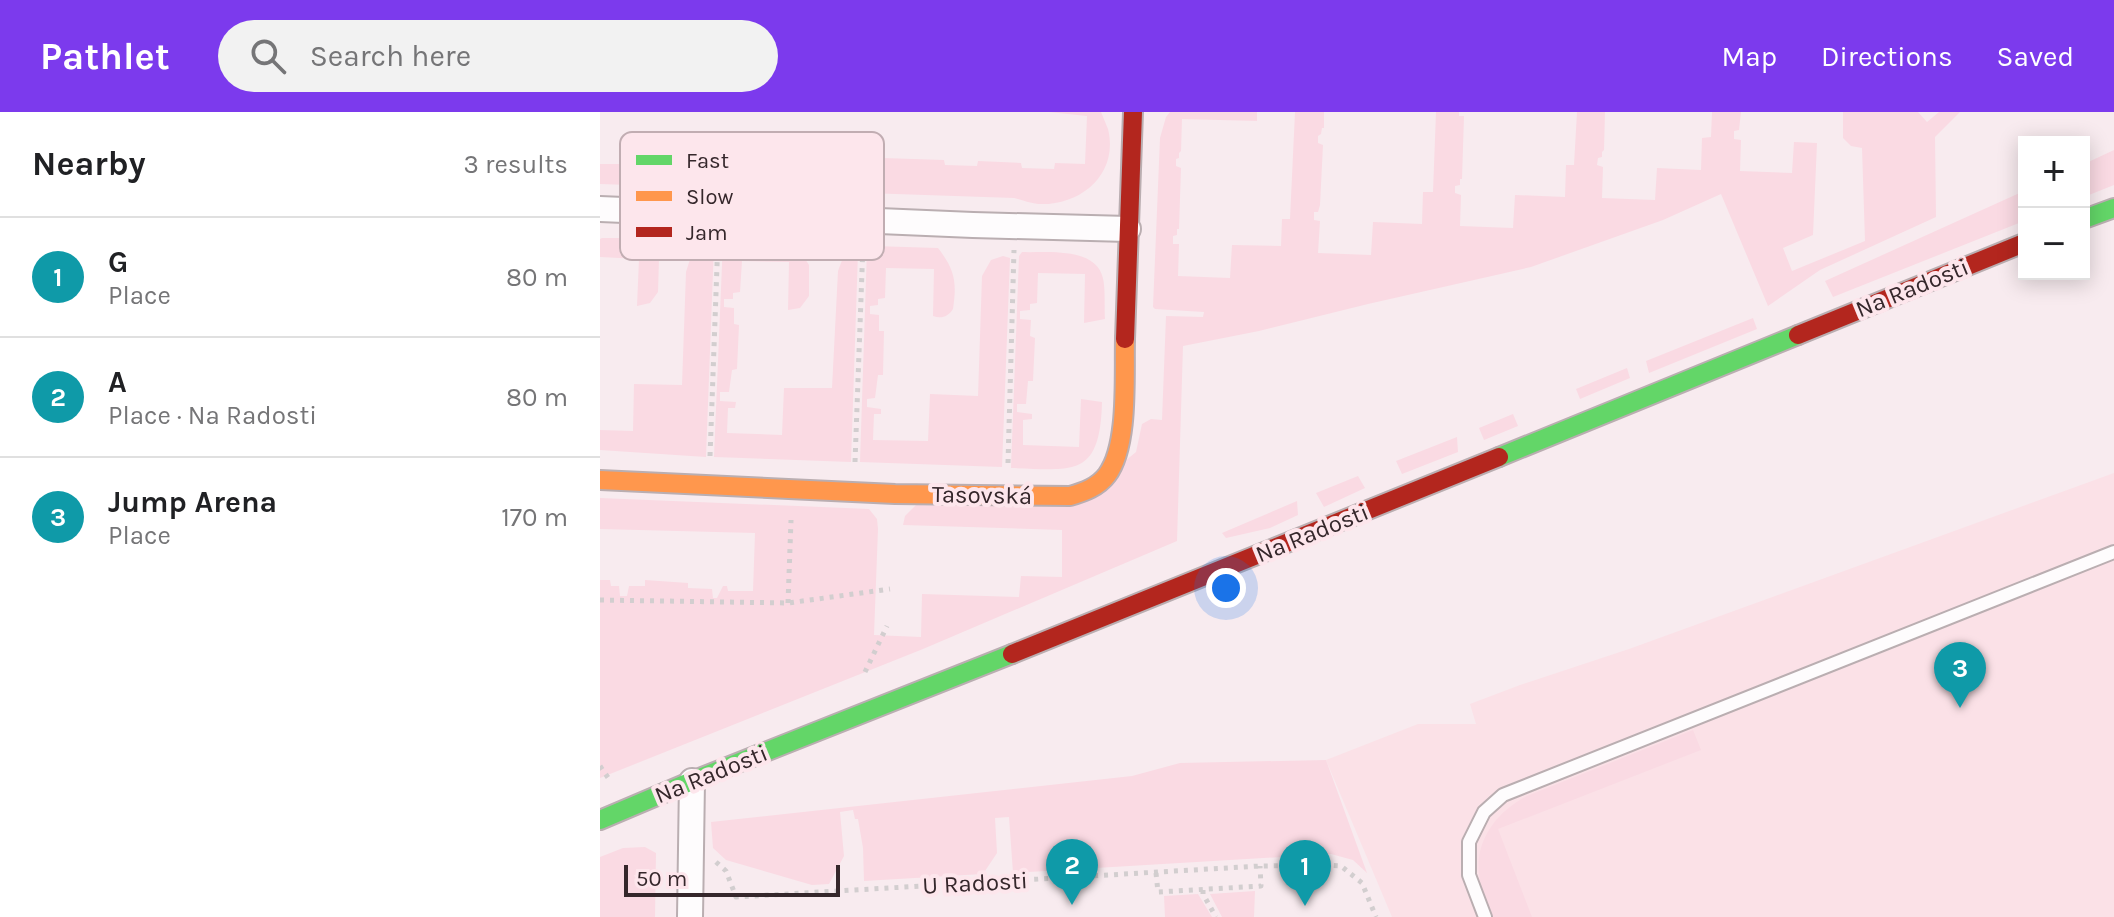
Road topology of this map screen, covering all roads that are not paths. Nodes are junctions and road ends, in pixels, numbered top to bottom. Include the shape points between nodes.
1 (1133, 112) edge
2 (2114, 208) edge
3 (600, 209) edge
4 (620, 210) edge
5 (2090, 217) edge
6 (884, 221) edge
7 (1128, 229) junction
8 (2018, 245) edge
9 (600, 480) edge
10 (2114, 552) edge
11 (692, 781) junction
12 (600, 820) edge
13 (690, 917) edge
14 (1485, 917) edge

1 - 7 main road, Tasovská
2 - 5 main road
3 - 4 street
6 - 7 street
7 - 9 main road, Tasovská via 1122,432 1114,467 1101,483 1082,493 895,494
8 - 11 main road, Na Radosti
10 - 14 lane via 1503,795 1484,812 1469,842 1469,875
11 - 12 main road, Na Radosti
11 - 13 street

